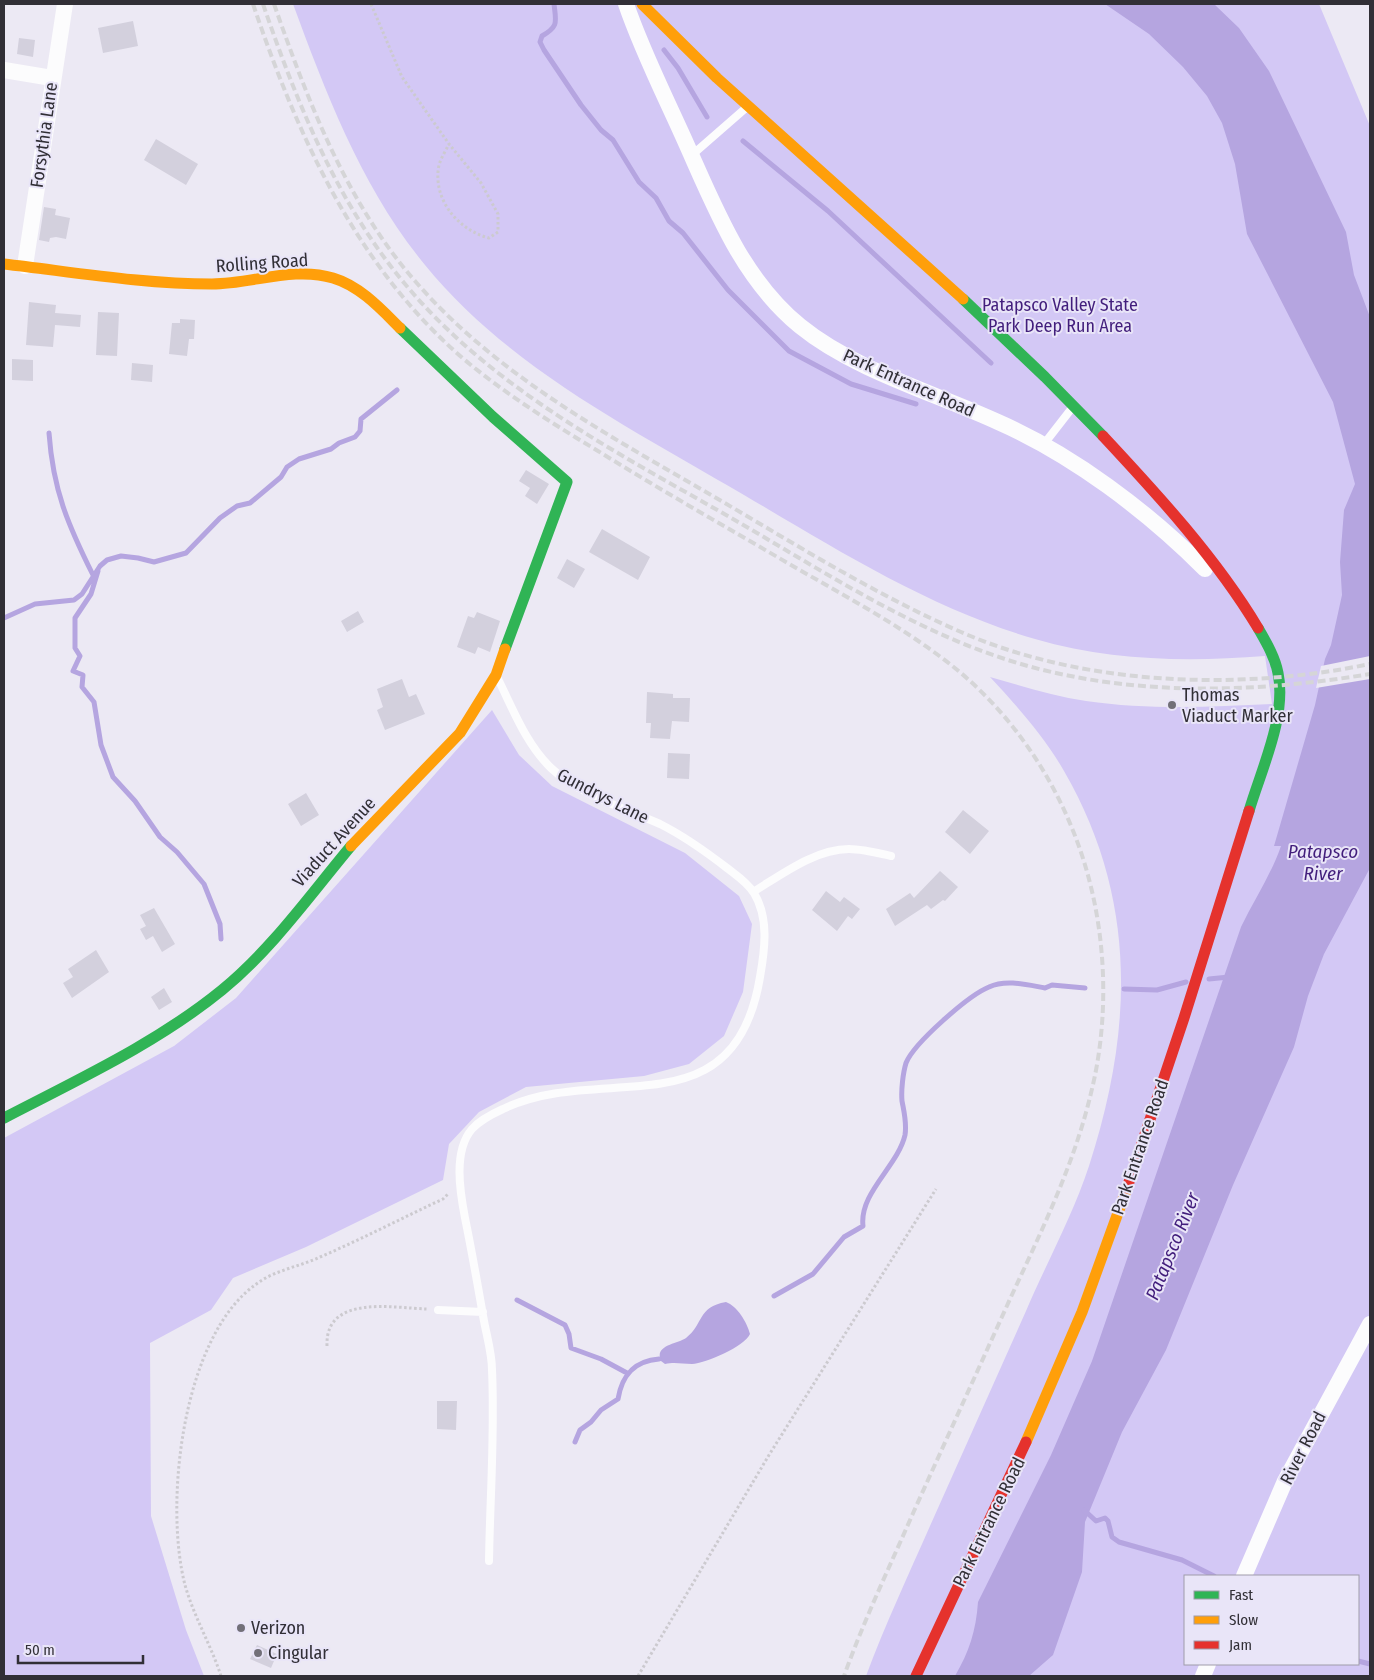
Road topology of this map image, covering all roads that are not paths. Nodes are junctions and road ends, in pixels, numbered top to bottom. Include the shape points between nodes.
1 (64, 4) edge
2 (626, 4) edge
3 (642, 4) edge
4 (4, 70) edge
5 (52, 78) junction
6 (748, 106) junction
7 (692, 155) junction
8 (4, 264) edge
9 (25, 266) junction
10 (1074, 406) junction
11 (1044, 444) junction
12 (567, 482) joint
13 (1241, 604) junction
14 (496, 674) junction
15 (891, 856) dead end
16 (754, 892) junction
17 (4, 1118) edge
18 (438, 1310) road end
19 (483, 1312) junction
20 (1370, 1324) edge
21 (489, 1560) dead end
22 (1244, 1575) edge
23 (916, 1676) edge

1 - 5 street, Forsythia Lane
2 - 7 street, Park Entrance Road via 642,47
3 - 6 street, Park Entrance Road
4 - 5 street
5 - 9 street, Forsythia Lane
6 - 7 lane
6 - 10 street, Park Entrance Road via 1019,351
7 - 11 street, Park Entrance Road via 723,225 748,268 773,300 800,326 844,356
8 - 9 street, Rolling Road
9 - 12 street, Rolling Road via 158,282 205,284 299,275 334,278 354,288 384,313 531,454
10 - 11 lane
10 - 13 street, Park Entrance Road via 1157,495
11 - 13 street, Park Entrance Road via 1139,510 1192,555
12 - 14 street, Viaduct Avenue
13 - 23 street, Park Entrance Road via 1275,660 1281,700 1277,721 1163,1082 1083,1310 1024,1451
14 - 16 lane, Gundrys Lane via 524,733 552,770 571,783 699,847
14 - 17 street, Viaduct Avenue via 460,733 359,837 261,954 223,989 143,1045
15 - 16 lane via 849,849 832,852 809,860
16 - 19 lane via 765,929 758,989 752,1012 738,1038 720,1060 704,1072 662,1085 539,1095 486,1118 471,1130 458,1178
18 - 19 lane
19 - 21 lane via 492,1367
20 - 22 street, River Road via 1285,1481

